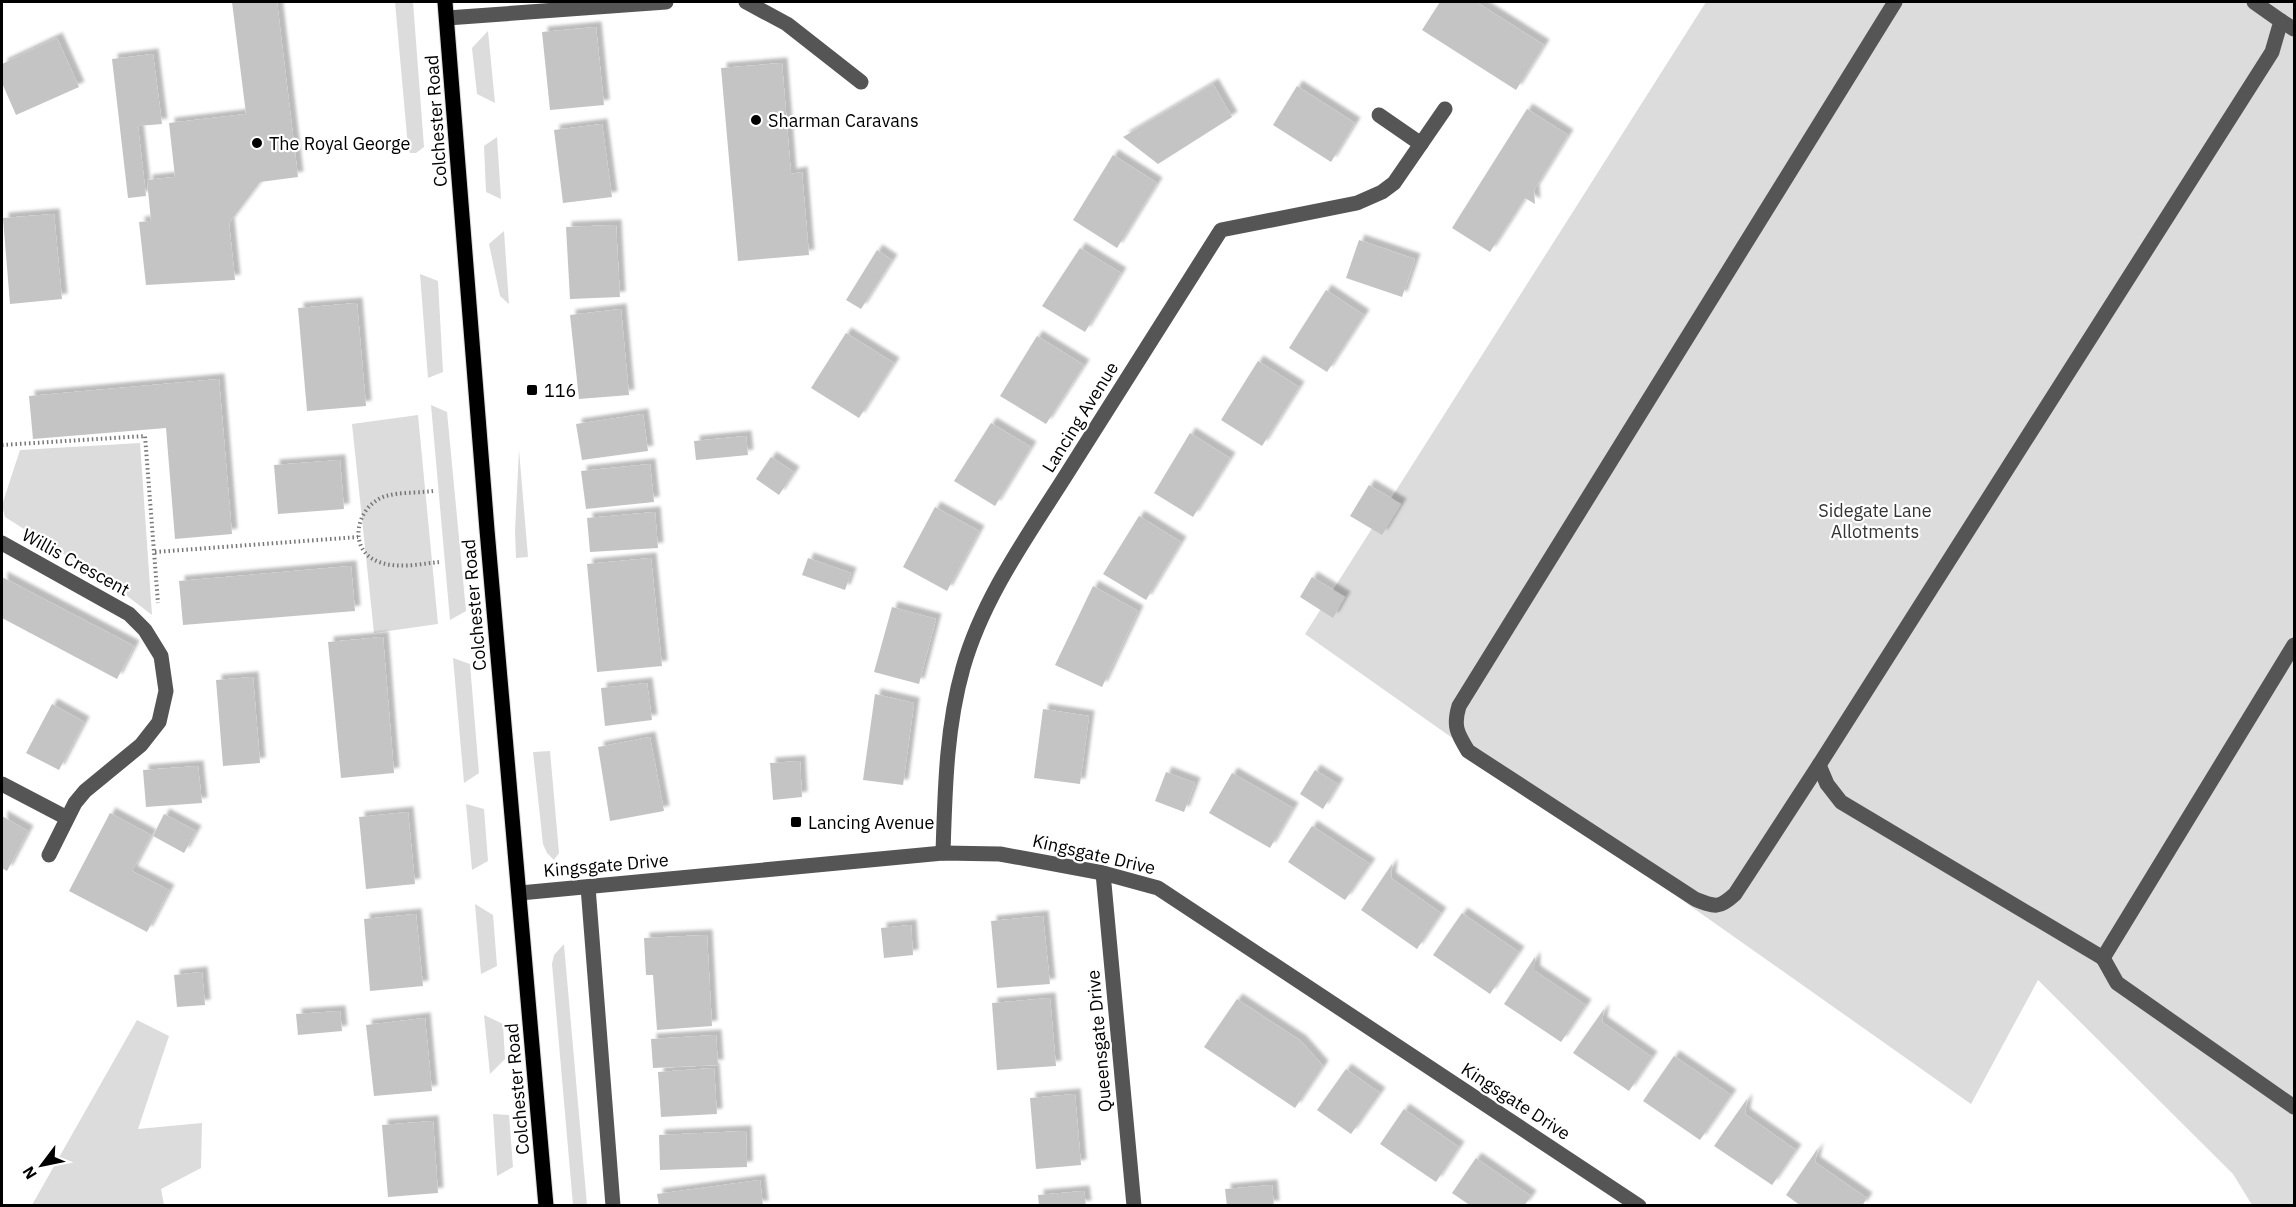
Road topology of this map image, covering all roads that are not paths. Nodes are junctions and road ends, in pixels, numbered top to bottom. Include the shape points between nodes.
1 (445, 2) edge
2 (666, 2) edge
3 (746, 2) edge
4 (1895, 2) edge
5 (2254, 2) edge
6 (447, 18) junction
7 (2288, 25) edge
8 (861, 82) dead end
9 (1444, 110) dead end
10 (1379, 115) dead end
11 (1421, 144) junction
12 (2, 543) edge
13 (2295, 645) edge
14 (1819, 765) junction
15 (2, 784) edge
16 (67, 818) junction
17 (943, 853) junction
18 (49, 855) dead end
19 (1103, 873) junction
20 (588, 887) junction
21 (520, 893) junction
22 (2103, 958) junction
23 (2295, 1107) edge
24 (546, 1206) edge
25 (613, 1206) edge
26 (1134, 1206) edge
27 (1639, 1206) edge

1 - 6 main road, Colchester Road
2 - 6 street
3 - 8 street via 787,24
4 - 14 street via 1465,696 1455,720 1458,735 1468,751 1695,899 1712,906 1725,904 1735,894
5 - 7 street
6 - 21 main road, Colchester Road via 486,530
7 - 14 street
9 - 11 street, Lancing Avenue
10 - 11 street
11 - 17 street, Lancing Avenue via 1395,183 1368,199 1221,230 1013,560 980,622 952,712
12 - 16 street, Willis Crescent via 129,614 145,630 161,656 166,691 159,722 141,745 85,790
13 - 22 street
14 - 22 street via 1841,802
15 - 16 street
16 - 18 street, Willis Crescent
17 - 19 street, Kingsgate Drive via 1000,854
17 - 20 street, Kingsgate Drive
19 - 26 street, Queensgate Drive
19 - 27 street, Kingsgate Drive via 1158,888
20 - 21 street, Kingsgate Drive
20 - 25 street
21 - 24 main road, Colchester Road
22 - 23 street via 2117,983

